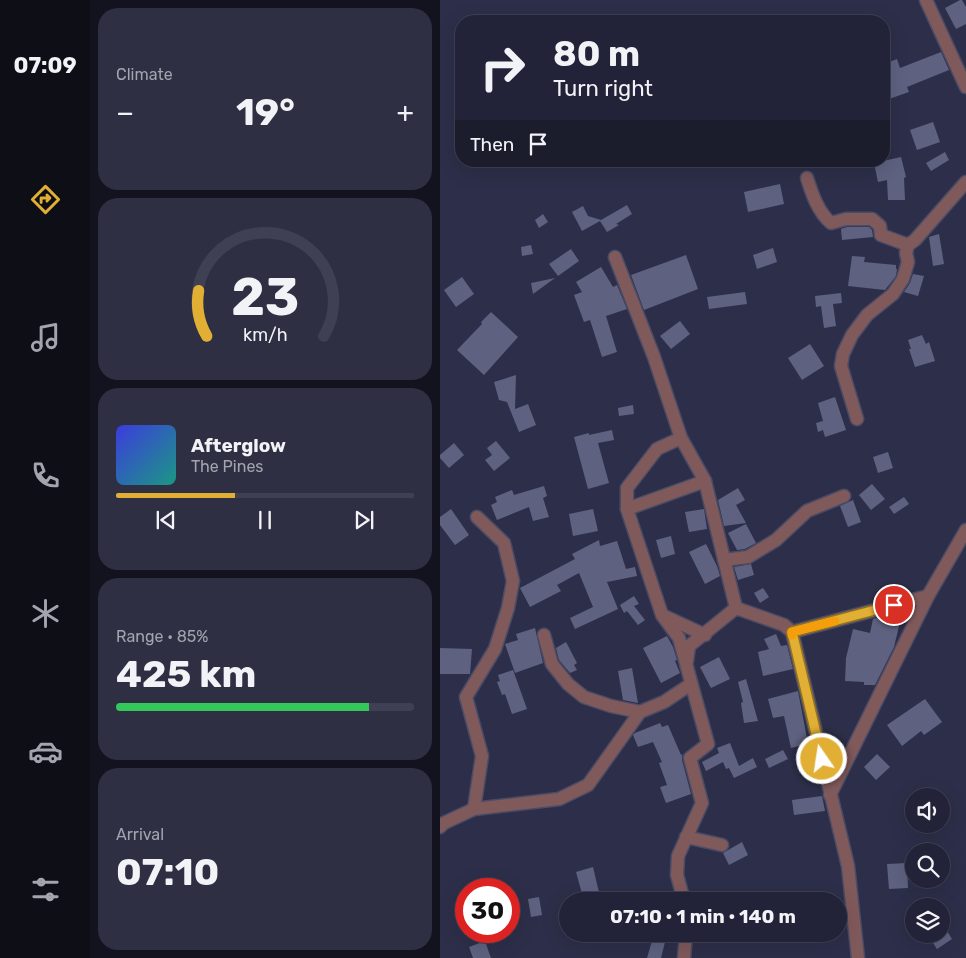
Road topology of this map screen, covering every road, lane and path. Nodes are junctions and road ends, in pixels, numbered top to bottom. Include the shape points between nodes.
1 (926, 0) edge
2 (966, 87) edge
3 (807, 178) dead end
4 (966, 182) edge
5 (908, 245) junction
6 (615, 257) dead end
7 (858, 419) dead end
8 (681, 438) junction
9 (705, 481) junction
10 (844, 496) dead end
11 (627, 509) junction
12 (477, 517) dead end
13 (966, 530) edge
14 (724, 560) junction
15 (928, 596) junction
16 (736, 608) junction
17 (662, 615) junction
18 (792, 632) junction
19 (544, 635) dead end
20 (705, 635) junction
21 (688, 670) junction
22 (691, 684) junction
23 (640, 712) junction
24 (830, 795) junction
25 (474, 809) junction
26 (440, 827) edge
27 (686, 837) junction
28 (722, 846) dead end
29 (682, 892) edge
30 (685, 942) edge
31 (684, 958) edge
32 (858, 958) edge

1 - 2 street
3 - 5 street via 818,206 831,223 846,219 872,219 880,226 881,235
4 - 5 street
5 - 7 street via 908,262 902,279 893,294 867,316 852,335 843,354 841,366
6 - 8 street
8 - 9 street
8 - 11 street via 657,449 633,480 626,492
9 - 11 street
9 - 14 street
10 - 14 street via 807,511 776,540 748,557
11 - 17 street
12 - 25 street via 504,543 513,582 495,649 466,697 482,756
13 - 15 street
14 - 16 street
15 - 18 street
15 - 24 street
16 - 18 street via 784,625
16 - 20 street
17 - 20 street
17 - 21 street via 679,638
18 - 24 street
19 - 23 street via 552,664 584,697
20 - 21 street via 689,646 686,656
21 - 22 street
22 - 23 street via 664,702
22 - 27 street via 708,744 690,758 702,803
23 - 25 street via 588,785 559,799
24 - 32 street via 848,866
25 - 26 street
27 - 28 street
27 - 29 street via 678,856 677,875
30 - 31 street

